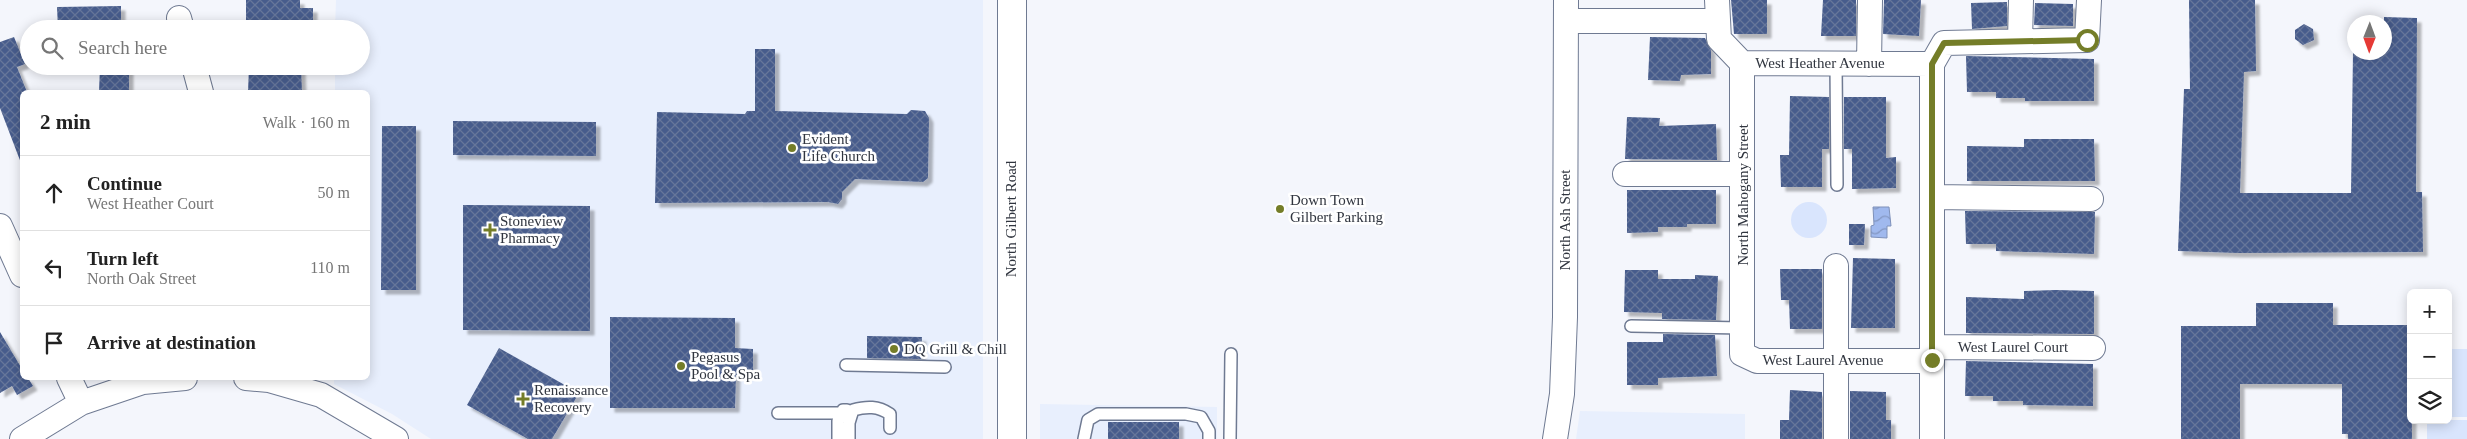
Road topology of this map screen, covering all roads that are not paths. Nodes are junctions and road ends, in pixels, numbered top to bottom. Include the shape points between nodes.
1 (1012, 0) edge
2 (1870, 0) edge
3 (2021, 0) edge
4 (2089, 0) edge
5 (1566, 11) edge
6 (1718, 20) edge
7 (2020, 41) junction
8 (1742, 63) junction
9 (1836, 64) junction
10 (1869, 64) junction
11 (1932, 64) junction
12 (197, 75) edge
13 (201, 90) edge
14 (1625, 174) dead end
15 (1742, 174) junction
16 (1837, 185) dead end
17 (1932, 197) junction
18 (2091, 199) dead end
19 (0, 226) edge
20 (1836, 266) dead end
21 (20, 271) edge
22 (1630, 326) dead end
23 (1743, 328) junction
24 (2093, 348) dead end
25 (1231, 354) dead end
26 (1932, 354) junction
27 (1836, 361) junction
28 (846, 365) dead end
29 (945, 367) dead end
30 (70, 380) edge
31 (164, 380) edge
32 (269, 380) edge
33 (81, 403) junction
34 (848, 412) junction
35 (778, 413) dead end
36 (890, 428) dead end
37 (22, 439) edge
38 (396, 439) edge
39 (838, 439) edge
40 (849, 439) edge
41 (1012, 439) edge
42 (1084, 439) edge
43 (1209, 439) edge
44 (1230, 439) edge
45 (1555, 439) edge
46 (1836, 439) edge
47 (1932, 439) edge

1 - 41 main road, North Gilbert Road
2 - 10 street
3 - 7 street
4 - 7 street via 2087,40
5 - 6 street, West Heather Avenue
5 - 45 street, North Ash Street via 1565,316 1562,394
6 - 8 street, West Heather Avenue
7 - 11 street via 1944,43
8 - 9 street, West Heather Avenue
8 - 15 street, North Mahogany Street
9 - 10 street, West Heather Avenue
9 - 16 lane
10 - 11 street, West Heather Avenue
11 - 17 street
12 - 13 street
14 - 15 street
15 - 23 street, North Mahogany Street
17 - 18 street
17 - 26 street
19 - 21 street
20 - 27 street
22 - 23 lane
23 - 27 street, West Laurel Avenue via 1742,354 1757,361
24 - 26 street, West Laurel Court
25 - 44 lane
26 - 27 street, West Laurel Avenue
26 - 47 street
27 - 46 street
28 - 29 lane
30 - 33 street
31 - 33 street via 143,382
32 - 38 street via 321,395
33 - 37 street
34 - 35 lane
34 - 36 lane via 867,406 884,410 890,414
34 - 39 lane via 838,421
34 - 40 lane
42 - 43 lane via 1088,420 1098,414 1186,414 1201,417 1209,431

